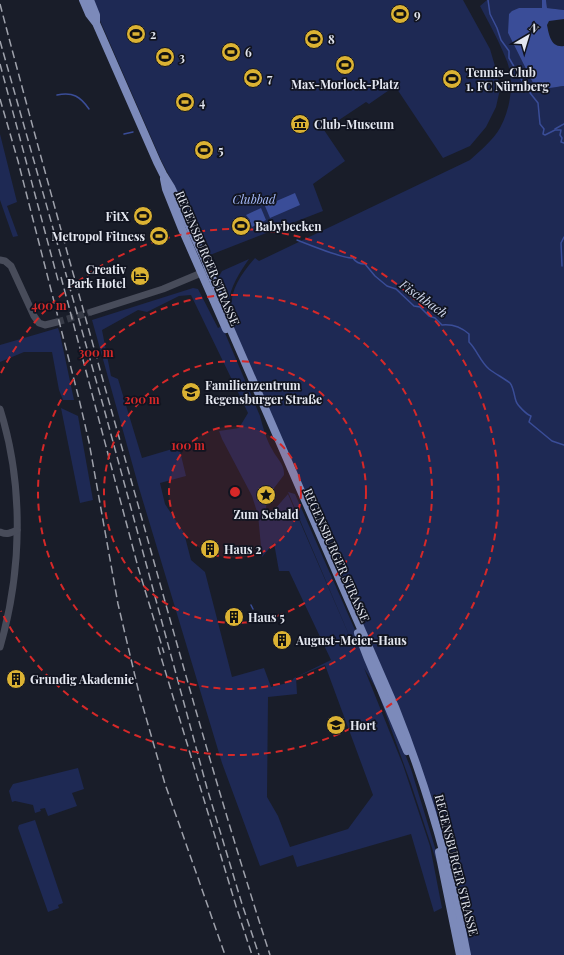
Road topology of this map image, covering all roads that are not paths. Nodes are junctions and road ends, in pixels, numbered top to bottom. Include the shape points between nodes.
1 (84, 0) edge
2 (90, 0) edge
3 (96, 23) junction
4 (2, 260) edge
5 (205, 271) junction
6 (91, 312) tunnel mouth
7 (57, 322) tunnel mouth
8 (0, 409) edge
9 (17, 530) junction
10 (0, 532) edge
11 (0, 647) edge
12 (374, 673) junction
13 (383, 676) junction
14 (460, 955) edge
15 (467, 955) edge

1 - 3 main road, REGENSBURGER STRASSE via 89,14
2 - 3 main road, REGENSBURGER STRASSE via 96,15
3 - 5 main road, REGENSBURGER STRASSE via 163,174 166,189
4 - 7 main road via 10,264 38,323 45,325
5 - 6 main road via 163,289
5 - 12 main road, REGENSBURGER STRASSE
5 - 13 main road, REGENSBURGER STRASSE via 222,302 236,343
8 - 9 main road via 14,473
9 - 10 main road via 7,534
9 - 11 main road via 11,599
12 - 13 main road
12 - 14 main road, REGENSBURGER STRASSE via 406,749 425,805 440,857
13 - 15 main road, REGENSBURGER STRASSE via 410,744 433,814 452,882

